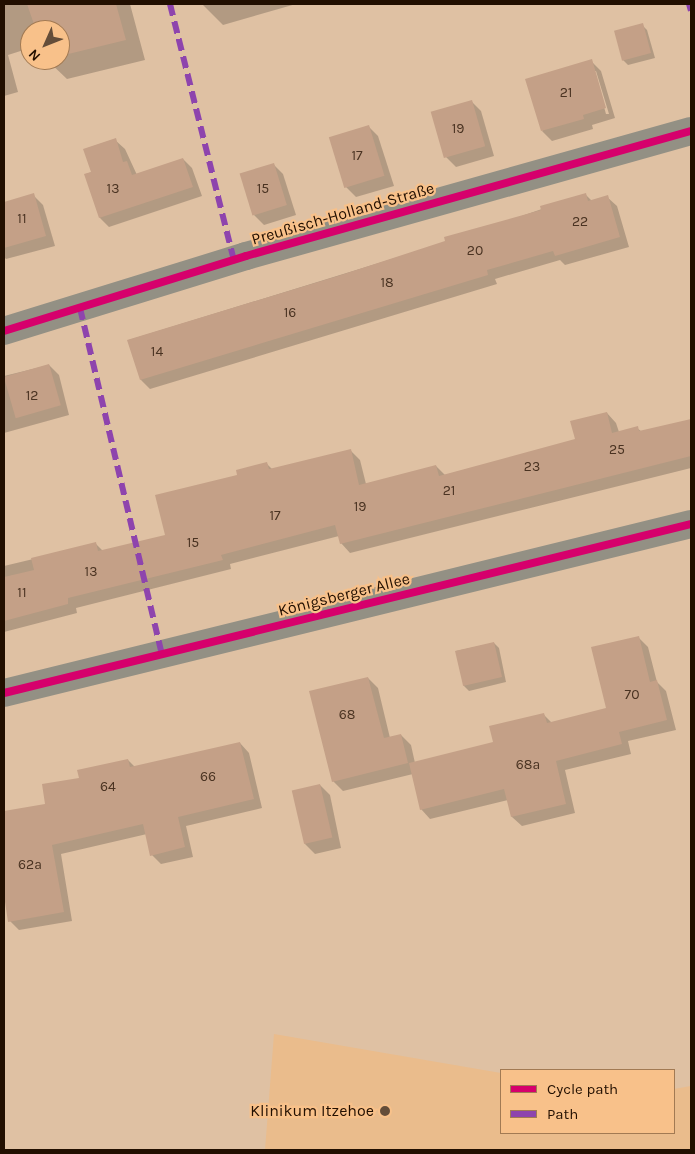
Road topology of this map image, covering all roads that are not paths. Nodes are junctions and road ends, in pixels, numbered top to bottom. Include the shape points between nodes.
1 (691, 131) edge
2 (4, 331) edge
3 (691, 524) edge
4 (4, 693) edge

1 - 2 street, Preußisch-Holland-Straße via 246,256
3 - 4 street, Königsberger Allee

